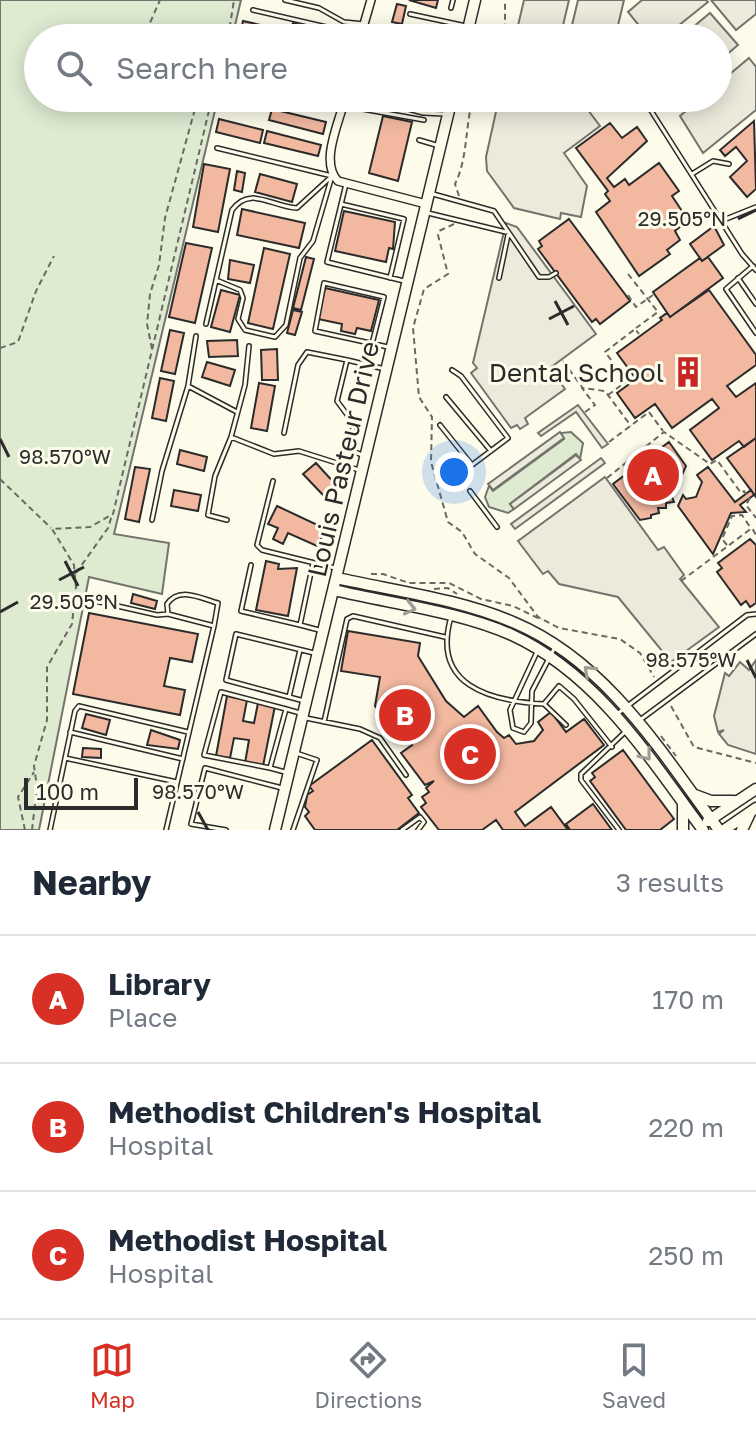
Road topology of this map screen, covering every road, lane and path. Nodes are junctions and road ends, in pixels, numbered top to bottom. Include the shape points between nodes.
1 (160, 0) edge
2 (234, 0) edge
3 (285, 0) edge
4 (371, 0) edge
5 (453, 0) edge
6 (475, 0) edge
7 (505, 0) edge
8 (451, 8) dead end
9 (253, 10) dead end
10 (410, 14) dead end
11 (149, 24) edge
12 (230, 24) edge
13 (309, 24) edge
14 (364, 24) joint
15 (441, 24) edge
16 (470, 24) edge
17 (505, 24) edge
18 (194, 112) edge
19 (209, 112) edge
20 (342, 112) edge
21 (384, 112) edge
22 (434, 112) edge
23 (449, 112) edge
24 (470, 112) edge
25 (652, 112) edge
26 (448, 115) junction
27 (424, 120) dead end
28 (419, 140) dead end
29 (440, 146) junction
30 (217, 148) dead end
31 (729, 164) dead end
32 (692, 174) junction
33 (332, 176) junction
34 (346, 184) junction
35 (459, 196) dead end
36 (426, 203) junction
37 (341, 204) junction
38 (756, 207) edge
39 (721, 221) junction
40 (454, 223) dead end
41 (508, 233) junction
42 (54, 256) dead end
43 (756, 258) edge
44 (753, 266) edge
45 (556, 273) dead end
46 (628, 274) dead end
47 (390, 278) junction
48 (499, 278) dead end
49 (738, 278) junction
50 (216, 280) junction
51 (408, 282) junction
52 (628, 295) dead end
53 (653, 295) dead end
54 (648, 299) junction
55 (756, 304) edge
56 (206, 324) dead end
57 (635, 329) junction
58 (756, 333) edge
59 (639, 334) dead end
60 (196, 336) dead end
61 (372, 344) junction
62 (249, 346) dead end
63 (0, 348) edge
64 (392, 348) junction
65 (152, 350) junction
66 (347, 360) junction
67 (563, 361) dead end
68 (387, 369) junction
69 (452, 370) dead end
70 (188, 386) junction
71 (582, 388) junction
72 (608, 395) junction
73 (446, 397) dead end
74 (237, 412) junction
75 (585, 412) dead end
76 (440, 425) dead end
77 (631, 426) junction
78 (664, 432) junction
79 (284, 433) dead end
80 (231, 437) junction
81 (609, 442) dead end
82 (491, 451) junction
83 (366, 456) junction
84 (362, 472) junction
85 (607, 478) dead end
86 (0, 479) edge
87 (273, 481) dead end
88 (470, 491) dead end
89 (746, 494) dead end
90 (750, 498) dead end
91 (113, 514) junction
92 (756, 518) edge
93 (152, 520) dead end
94 (227, 520) dead end
95 (497, 527) dead end
96 (752, 528) junction
97 (52, 529) junction
98 (756, 535) edge
99 (727, 546) junction
100 (313, 563) junction
101 (251, 565) dead end
102 (338, 573) junction
103 (75, 574) junction
104 (371, 574) dead end
105 (681, 581) dead end
106 (334, 590) junction
107 (91, 600) dead end
108 (168, 614) junction
109 (756, 614) edge
110 (451, 617) junction
111 (543, 620) junction
112 (300, 625) junction
113 (214, 626) junction
114 (324, 632) junction
115 (756, 634) edge
116 (445, 637) junction
117 (544, 638) junction
118 (556, 645) junction
119 (300, 649) junction
120 (539, 649) junction
121 (318, 654) junction
122 (549, 656) junction
123 (655, 679) dead end
124 (289, 697) junction
125 (307, 701) junction
126 (516, 701) junction
127 (529, 703) junction
128 (544, 704) junction
129 (670, 705) dead end
130 (625, 708) junction
131 (286, 709) junction
132 (303, 716) junction
133 (614, 716) junction
134 (324, 722) junction
135 (637, 723) junction
136 (566, 725) dead end
137 (627, 730) junction
138 (70, 732) junction
139 (189, 732) junction
140 (660, 735) dead end
141 (612, 747) junction
142 (294, 752) junction
143 (65, 758) junction
144 (183, 759) junction
145 (680, 763) dead end
146 (756, 763) edge
147 (270, 768) junction
148 (35, 771) junction
149 (289, 773) junction
150 (406, 775) dead end
151 (177, 782) junction
152 (285, 789) junction
153 (756, 789) edge
154 (693, 795) junction
155 (736, 801) junction
156 (683, 803) junction
157 (753, 810) edge
158 (711, 819) junction
159 (700, 829) edge
160 (25, 830) edge
161 (32, 830) edge
162 (50, 830) edge
163 (166, 830) edge
164 (226, 830) edge
165 (275, 830) edge
166 (293, 830) edge
167 (402, 830) edge
168 (418, 830) edge
169 (619, 830) edge
170 (683, 830) edge
171 (721, 830) edge
172 (742, 830) edge

1 - 11 path
2 - 12 path
3 - 14 lane
4 - 14 street
5 - 8 lane
6 - 16 street
7 - 17 path
9 - 13 lane
10 - 15 lane
18 - 65 path via 150,294 147,324
19 - 65 path
20 - 33 street via 329,160
21 - 27 lane
22 - 26 lane
23 - 26 street, Louis Pasteur Drive
24 - 35 path via 455,184
25 - 32 lane
26 - 29 street, Louis Pasteur Drive
28 - 29 lane
29 - 36 street, Louis Pasteur Drive
30 - 33 lane
31 - 32 lane via 713,161
32 - 39 lane
33 - 34 street
33 - 50 lane via 297,208 249,196 240,199 232,210
33 - 50 lane via 313,241 300,258 286,325 275,337 245,330 238,319 240,290
34 - 36 street
34 - 37 lane
36 - 41 lane
36 - 41 lane via 494,211
36 - 51 street, Louis Pasteur Drive
37 - 47 lane via 327,262
37 - 47 lane via 404,219
38 - 39 lane
39 - 44 lane
40 - 111 path via 438,235 448,274 424,289 413,328 419,397 432,417 431,462 448,522 462,532 475,554 509,578
41 - 45 lane via 539,277
41 - 48 lane
42 - 63 path via 18,342
43 - 44 lane
44 - 49 lane
46 - 54 path
47 - 51 lane
49 - 55 lane
49 - 58 lane via 726,289
50 - 56 lane
51 - 64 street, Louis Pasteur Drive
52 - 54 path via 636,307
53 - 54 path
54 - 57 path via 658,312
57 - 59 path
57 - 72 path via 605,352 627,381
60 - 70 lane
61 - 61 lane via 315,331 324,283 384,297
61 - 64 lane
62 - 74 lane
64 - 68 street, Louis Pasteur Drive
65 - 91 path
66 - 68 lane
66 - 79 lane via 307,352 298,365
66 - 83 lane via 337,401 354,424 348,449
67 - 71 path
68 - 83 street, Louis Pasteur Drive
69 - 82 lane via 508,438
70 - 74 lane
70 - 93 lane
71 - 72 path
71 - 75 path via 595,405
72 - 77 path
73 - 82 lane
74 - 80 lane
76 - 82 lane via 472,465
77 - 78 path via 649,412
77 - 81 path
78 - 85 path
78 - 89 path via 710,464 717,460
80 - 84 lane via 274,454 299,451
80 - 94 lane via 215,476 208,515
83 - 84 street, Louis Pasteur Drive
84 - 102 street, Louis Pasteur Drive
86 - 97 path
87 - 100 lane via 257,545
88 - 95 lane
90 - 92 path via 746,505
91 - 97 path via 90,527
91 - 103 path
96 - 98 path
96 - 99 path
96 - 99 path via 742,515 732,516 722,539
97 - 103 path
99 - 105 path
100 - 102 lane
100 - 112 lane
101 - 112 lane via 241,611
102 - 106 street, Louis Pasteur Drive
102 - 117 street via 490,613
103 - 148 path via 72,624 47,667 47,720
104 - 111 path via 409,583 449,583
106 -> 110 street
106 - 114 street, Louis Pasteur Drive
107 - 108 lane
108 - 113 lane
108 - 113 lane via 167,604 182,593 218,603
109 - 130 lane via 747,615
110 - 116 lane
110 - 120 street
111 - 123 path via 620,639 640,653
112 - 114 lane
113 - 139 lane
114 - 121 street, Louis Pasteur Drive
115 - 135 lane
116 - 126 lane via 452,666 474,691
116 - 134 lane via 353,616 347,619
117 - 118 street
117 - 120 lane
118 - 122 lane
130 -> 118 street via 584,665
119 - 121 lane
119 - 124 lane
119 - 124 lane via 236,634 226,680
120 - 122 street
120 - 126 lane
121 - 125 street, Louis Pasteur Drive
122 - 127 lane
122 - 133 street via 576,675
124 - 125 lane
125 - 132 street, Louis Pasteur Drive
126 - 127 lane
126 - 127 lane via 509,716 519,732 531,723
127 - 128 lane
128 - 136 lane
128 - 141 lane via 559,686
129 - 146 path via 694,747
130 - 133 lane
130 - 135 street
131 - 132 lane
131 - 147 lane
131 - 147 lane via 221,692 204,755
132 - 134 lane
132 - 142 street, Louis Pasteur Drive
133 - 137 street
134 - 150 lane via 380,738
135 - 137 lane
135 - 154 street
137 - 141 lane
137 -> 156 street
138 - 139 lane via 79,706
138 - 143 lane
138 - 144 lane
139 - 144 lane
140 - 145 path
141 - 169 lane via 584,768 581,780
142 - 149 street, Louis Pasteur Drive
142 - 166 lane via 317,760
143 - 151 lane
143 - 162 lane
144 - 151 lane
147 - 149 lane
148 - 160 path via 18,797
148 - 161 path
149 - 152 street, Louis Pasteur Drive
151 - 163 lane
152 - 164 lane via 205,768 191,824
152 - 165 street, Louis Pasteur Drive
153 - 155 street
154 - 155 street
154 - 158 street
155 - 158 street
156 - 159 street
156 - 170 street
157 - 171 street
157 - 172 street
158 - 159 street
158 - 171 street
167 - 168 lane via 420,817 424,822

